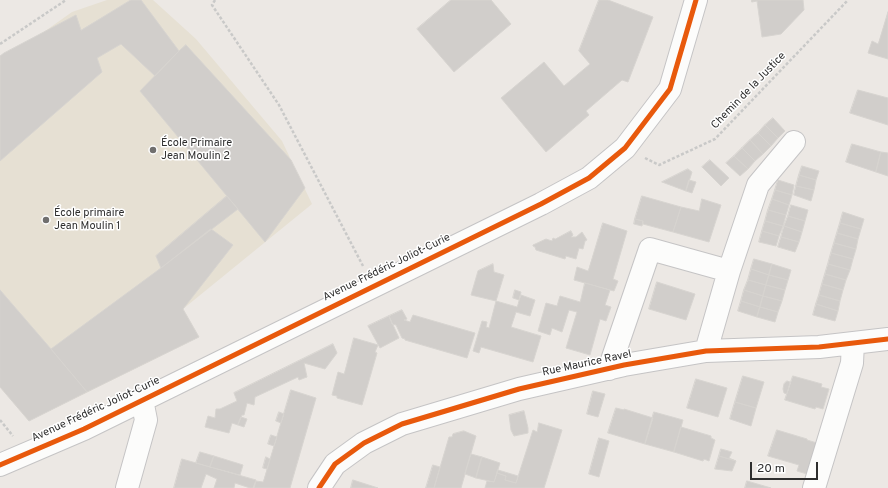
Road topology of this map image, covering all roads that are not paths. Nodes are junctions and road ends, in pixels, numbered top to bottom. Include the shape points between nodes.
1 (696, 0) edge
2 (794, 142) dead end
3 (730, 271) junction
4 (888, 339) edge
5 (853, 343) junction
6 (706, 351) junction
7 (609, 369) junction
8 (142, 400) junction
9 (0, 465) edge
10 (127, 488) edge
11 (319, 488) edge
12 (814, 488) edge

1 - 8 street, Avenue Frédéric Joliot-Curie via 670,89 625,148 589,178
2 - 3 street via 758,185
3 - 6 street
3 - 7 street, Rue Maurice Ravel via 650,249
4 - 5 street, Rue Maurice Ravel
5 - 6 street, Rue Maurice Ravel via 819,347
5 - 12 street via 852,363
6 - 7 street, Rue Maurice Ravel
7 - 11 street, Rue Maurice Ravel via 519,388 402,424 364,443 335,464
8 - 9 street, Avenue Frédéric Joliot-Curie via 84,429
8 - 10 street via 146,420

